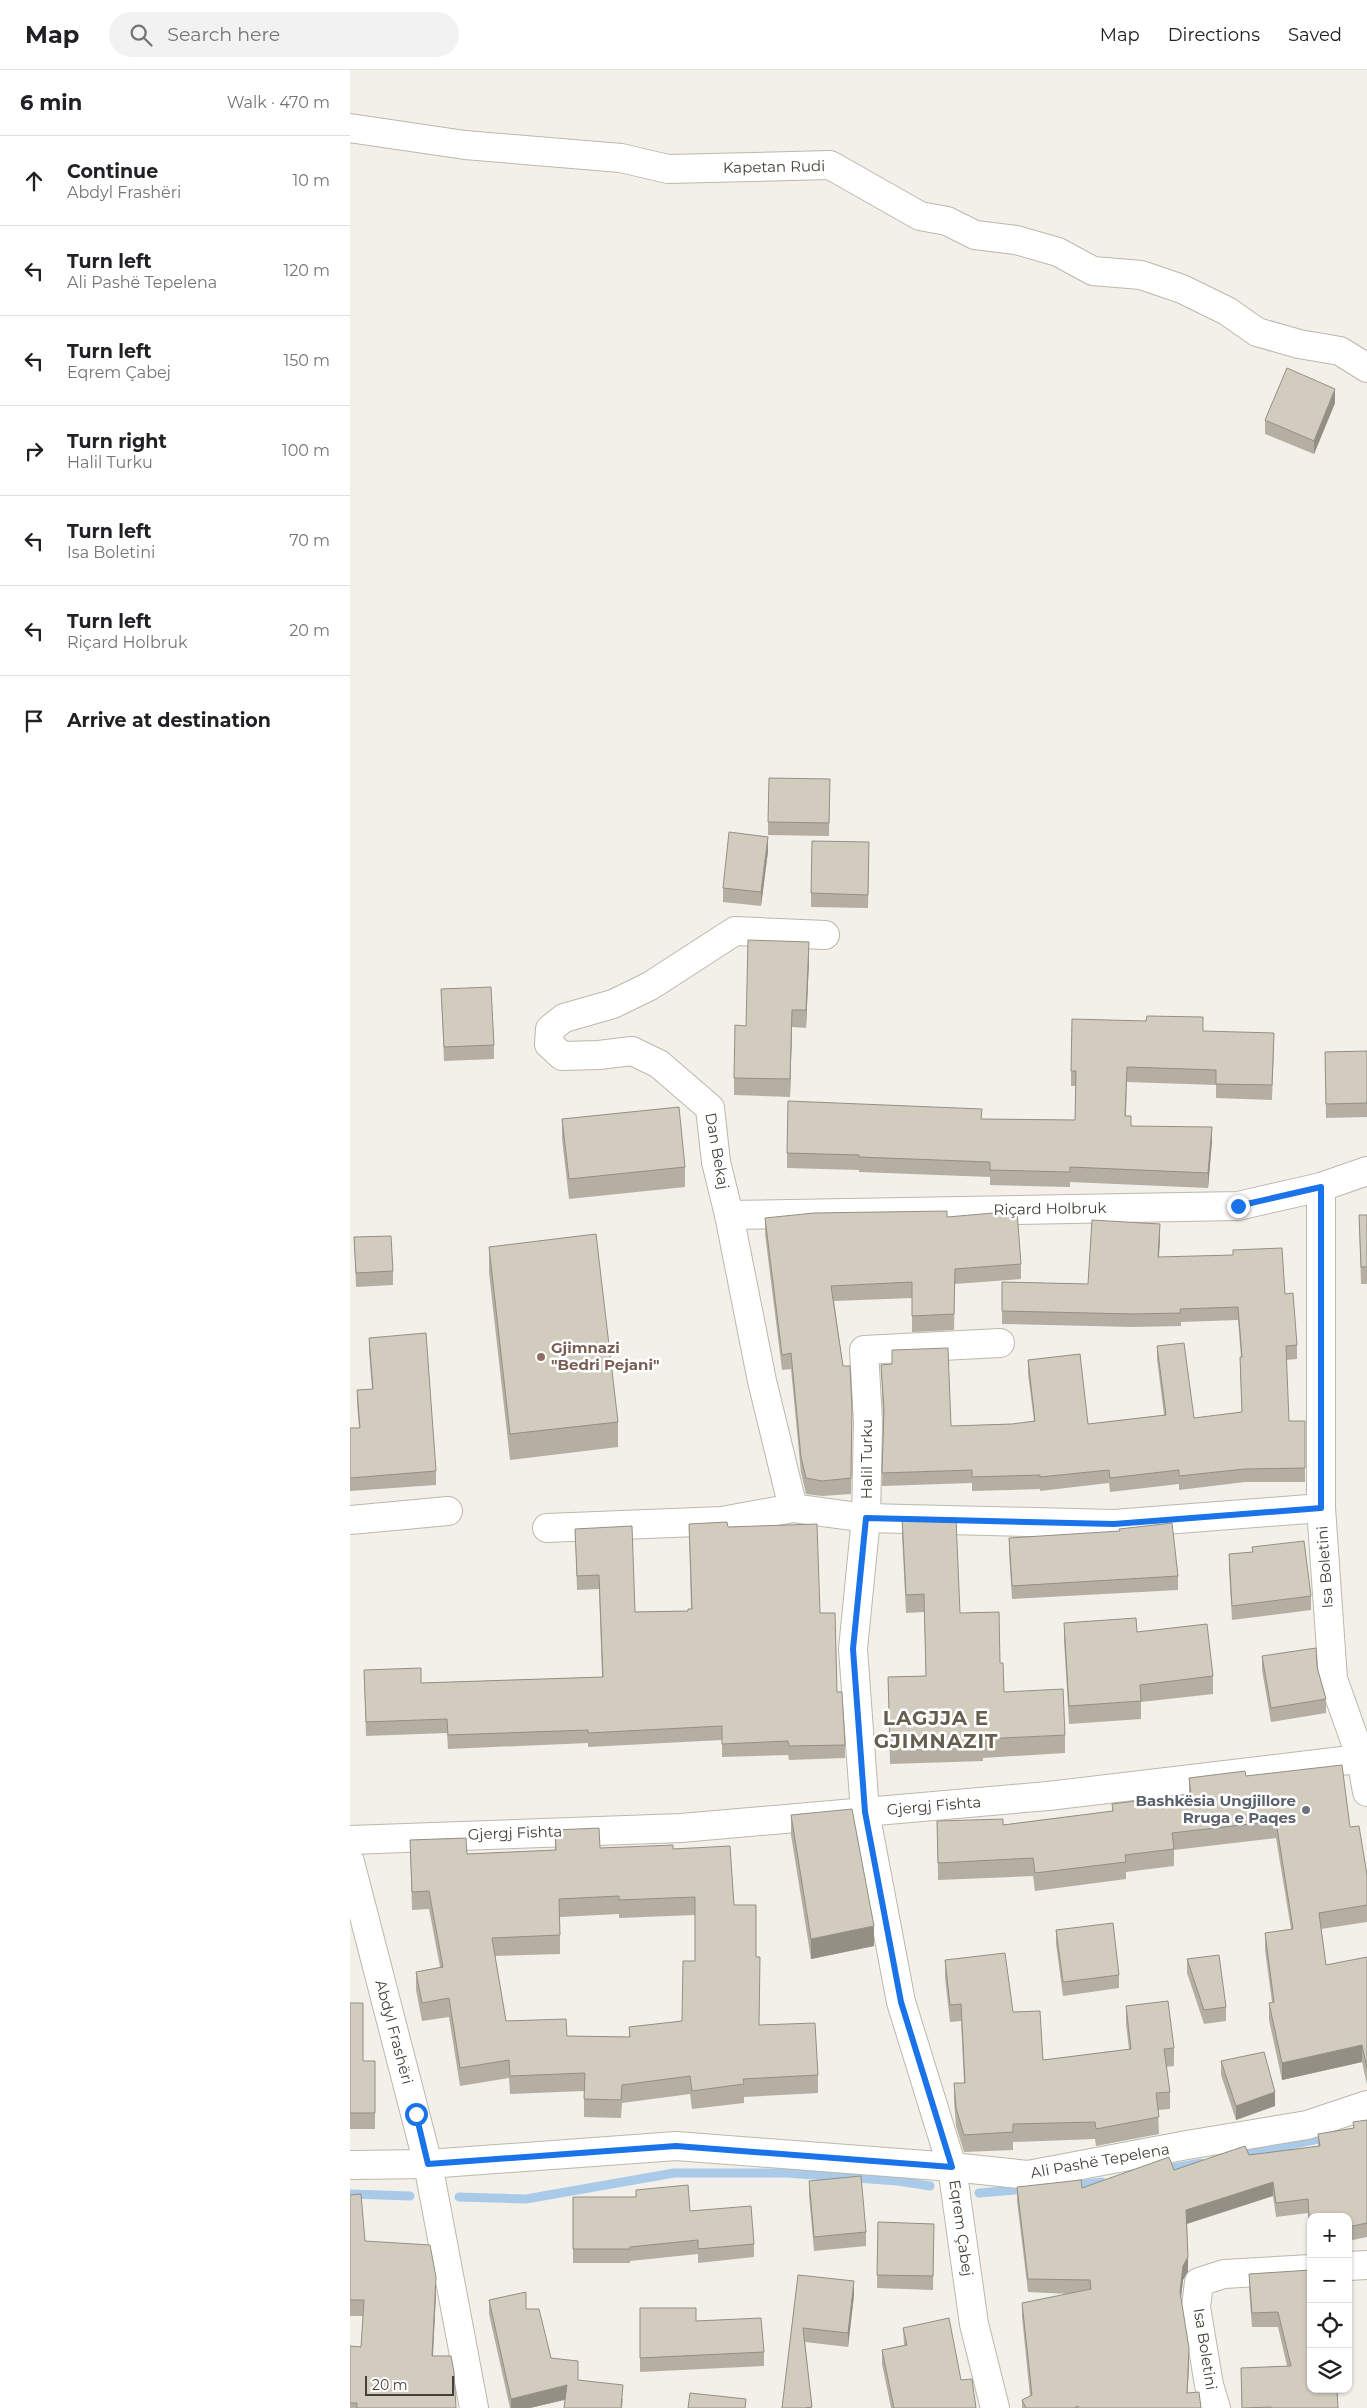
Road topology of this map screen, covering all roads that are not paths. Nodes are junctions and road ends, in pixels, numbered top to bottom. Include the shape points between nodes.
1 (350, 128) edge
2 (1367, 368) edge
3 (825, 936) dead end
4 (1367, 1171) edge
5 (1321, 1187) junction
6 (729, 1214) junction
7 (1000, 1344) dead end
8 (793, 1508) junction
9 (1321, 1508) junction
10 (448, 1511) dead end
11 (866, 1518) junction
12 (350, 1520) edge
13 (547, 1528) dead end
14 (1364, 1758) edge
15 (1367, 1792) edge
16 (865, 1812) junction
17 (350, 1840) edge
18 (350, 1862) edge
19 (1367, 2105) edge
20 (428, 2164) junction
21 (350, 2165) edge
22 (952, 2167) junction
23 (1367, 2265) edge
24 (1352, 2266) edge
25 (1307, 2269) edge
26 (474, 2408) edge
27 (995, 2408) edge
28 (1216, 2408) edge

1 - 2 street, Kapetan Rudi via 465,146 621,158 668,169 830,165 920,216 947,222 975,235 1016,240 1058,252 1093,272 1141,275 1182,289 1227,311 1257,332 1340,351
3 - 6 street, Dan Bekaj via 735,931 650,986 613,1004 564,1018 550,1029 549,1044 562,1056 632,1051 659,1064 710,1108 716,1162
4 - 5 street, Riçard Holbruk
5 - 6 street, Riçard Holbruk via 1238,1206
5 - 9 street, Isa Boletini
6 - 8 street, Dan Bekaj via 762,1381
7 - 11 street, Halil Turku via 864,1350 868,1422
8 - 11 street
8 - 13 street via 722,1521
9 - 11 street, Halil Turku via 1114,1524
9 - 14 street, Isa Boletini via 1333,1679
10 - 12 street
11 - 16 street, Eqrem Çabej via 853,1649
14 - 15 street, Isa Boletini
14 - 16 street, Gjergj Fishta via 1048,1796
16 - 17 street, Gjergj Fishta via 681,1828
16 - 22 street, Eqrem Çabej via 901,2002
18 - 20 street, Abdyl Frashëri
19 - 22 street, Ali Pashë Tepelena via 1307,2125 1028,2175
20 - 21 street, Ali Pashë Tepelena
20 - 22 street, Ali Pashë Tepelena via 676,2146
20 - 26 street, Abdyl Frashëri
22 - 27 street, Eqrem Çabej via 974,2324
23 - 24 street
25 - 28 street, Isa Boletini via 1224,2274 1199,2282 1196,2307

